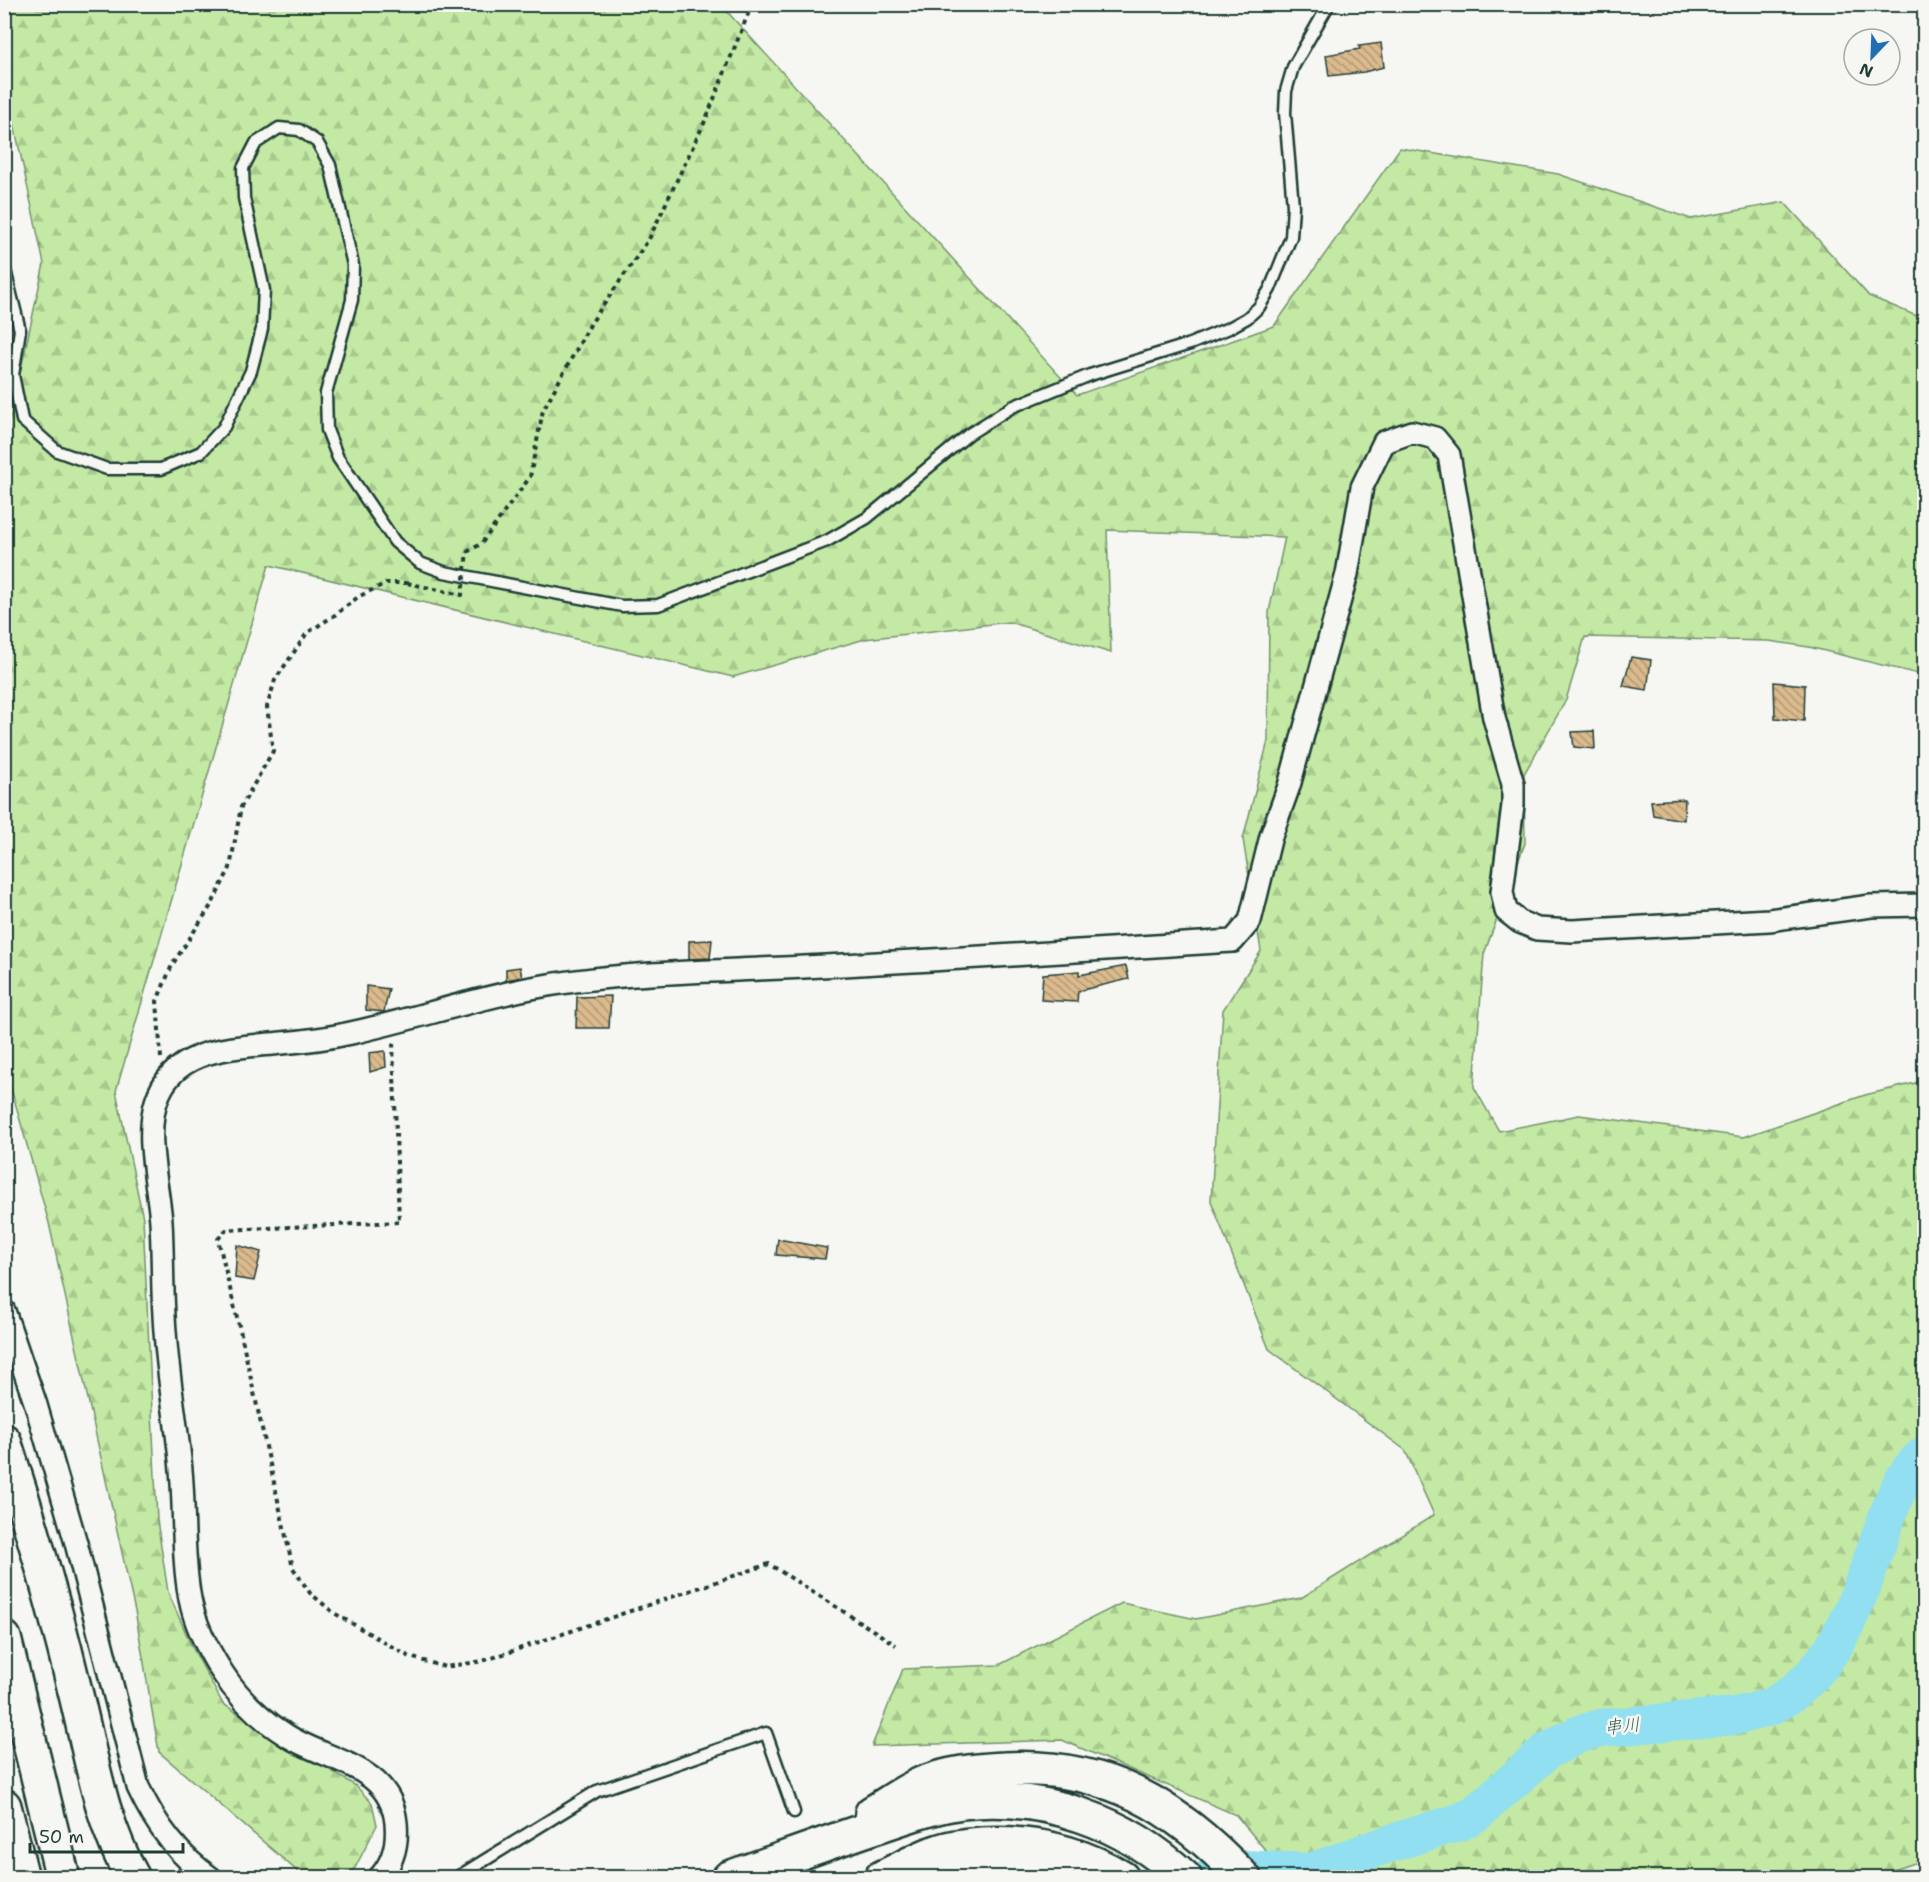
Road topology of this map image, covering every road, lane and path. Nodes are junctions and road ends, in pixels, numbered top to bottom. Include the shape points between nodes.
1 (752, 4) edge
2 (1329, 4) edge
3 (4, 266) edge
4 (1924, 904) edge
5 (392, 1023) junction
6 (163, 1085) junction
7 (4, 1311) edge
8 (4, 1441) edge
9 (4, 1638) edge
10 (897, 1645) dead end
11 (961, 1787) junction
12 (4, 1806) edge
13 (794, 1812) dead end
14 (968, 1858) junction
15 (387, 1876) edge
16 (22, 1878) edge
17 (63, 1878) edge
18 (133, 1878) edge
19 (211, 1878) edge
20 (456, 1878) edge
21 (729, 1878) edge
22 (881, 1878) edge
23 (924, 1878) edge
24 (1058, 1878) edge
25 (1122, 1878) edge
26 (1185, 1878) edge
27 (1244, 1878) edge

1 - 6 path, bridge via 706,119 649,239 591,323 543,410 530,477 481,544 467,552 462,595 406,583 386,583 307,633 275,680 267,707 273,752 241,807 230,868 212,904 172,964 157,1001
2 - 3 lane via 1293,67 1286,91 1293,206 1291,237 1259,307 1209,337 1090,375 1012,407 969,434 867,518 826,541 658,605 622,606 444,572 420,563 395,542 338,458 327,430 326,393 352,300 353,266 330,165 317,142 299,130 279,128 256,143 243,168 244,198 264,290 262,329 251,371 224,427 201,452 161,469 107,469 57,451 22,420 13,375 20,330
4 - 5 street via 1872,906 1769,920 1572,931 1537,929 1506,911 1502,892 1513,784 1494,718 1449,455 1435,438 1412,432 1384,442 1362,487 1347,574 1289,786 1271,836 1250,921 1233,941 613,977 527,989
5 - 6 street via 346,1034 209,1052 177,1070
5 - 10 path via 399,1222 226,1230 218,1239 293,1568 310,1593 334,1613 410,1657 444,1666 483,1661 769,1564
6 - 15 street via 156,1100 152,1130 165,1329 192,1607 210,1652 225,1676 258,1713 293,1739 361,1769 383,1788 396,1814 397,1838
7 - 19 street via 70,1522 138,1787 156,1824 185,1858
8 - 18 highway via 49,1592 101,1799 116,1845
9 - 17 highway
11 - 21 highway via 922,1784 814,1847
11 - 26 highway via 1076,1812 1122,1832 1166,1860
11 - 27 highway via 1019,1768 1114,1784 1180,1819 1203,1836
12 - 16 highway
13 - 20 lane via 766,1734 597,1791
14 - 22 highway via 941,1850
14 - 23 highway
14 - 24 highway via 996,1869 1020,1869
14 - 25 highway via 1017,1843 1055,1848

